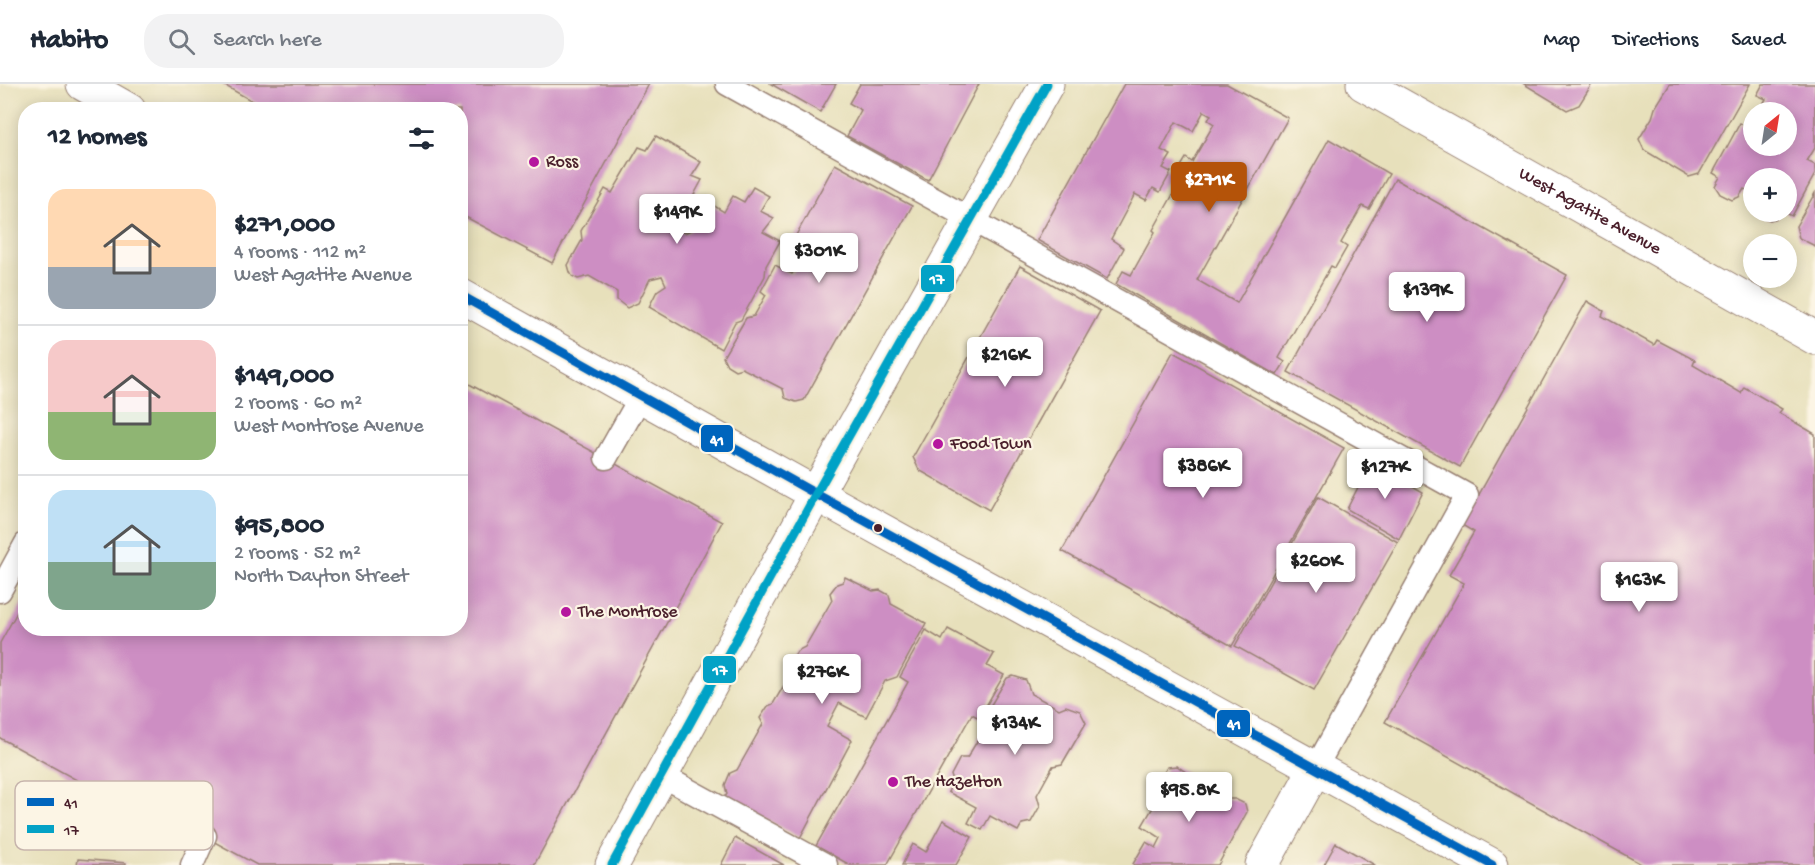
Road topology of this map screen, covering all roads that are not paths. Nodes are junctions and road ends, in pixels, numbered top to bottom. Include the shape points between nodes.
1 (83, 84) edge
2 (727, 84) edge
3 (1047, 84) edge
4 (1363, 84) edge
5 (115, 102) edge
6 (971, 218) junction
7 (468, 299) edge
8 (1815, 338) edge
9 (641, 396) junction
10 (606, 458) dead end
11 (816, 494) junction
12 (18, 558) edge
13 (0, 591) edge
14 (1315, 769) junction
15 (661, 776) junction
16 (199, 850) edge
17 (192, 865) edge
18 (612, 865) edge
19 (826, 865) edge
20 (1262, 865) edge
21 (1492, 865) edge

1 - 5 street
2 - 6 lane
3 - 6 street
4 - 8 street, West Agatite Avenue
6 - 11 street
6 - 14 lane via 1467,495
7 - 9 street
9 - 10 lane
9 - 11 street
11 - 14 street
11 - 15 street
12 - 13 lane
14 - 20 street
14 - 21 street
15 - 18 street
15 - 19 lane
16 - 17 lane

